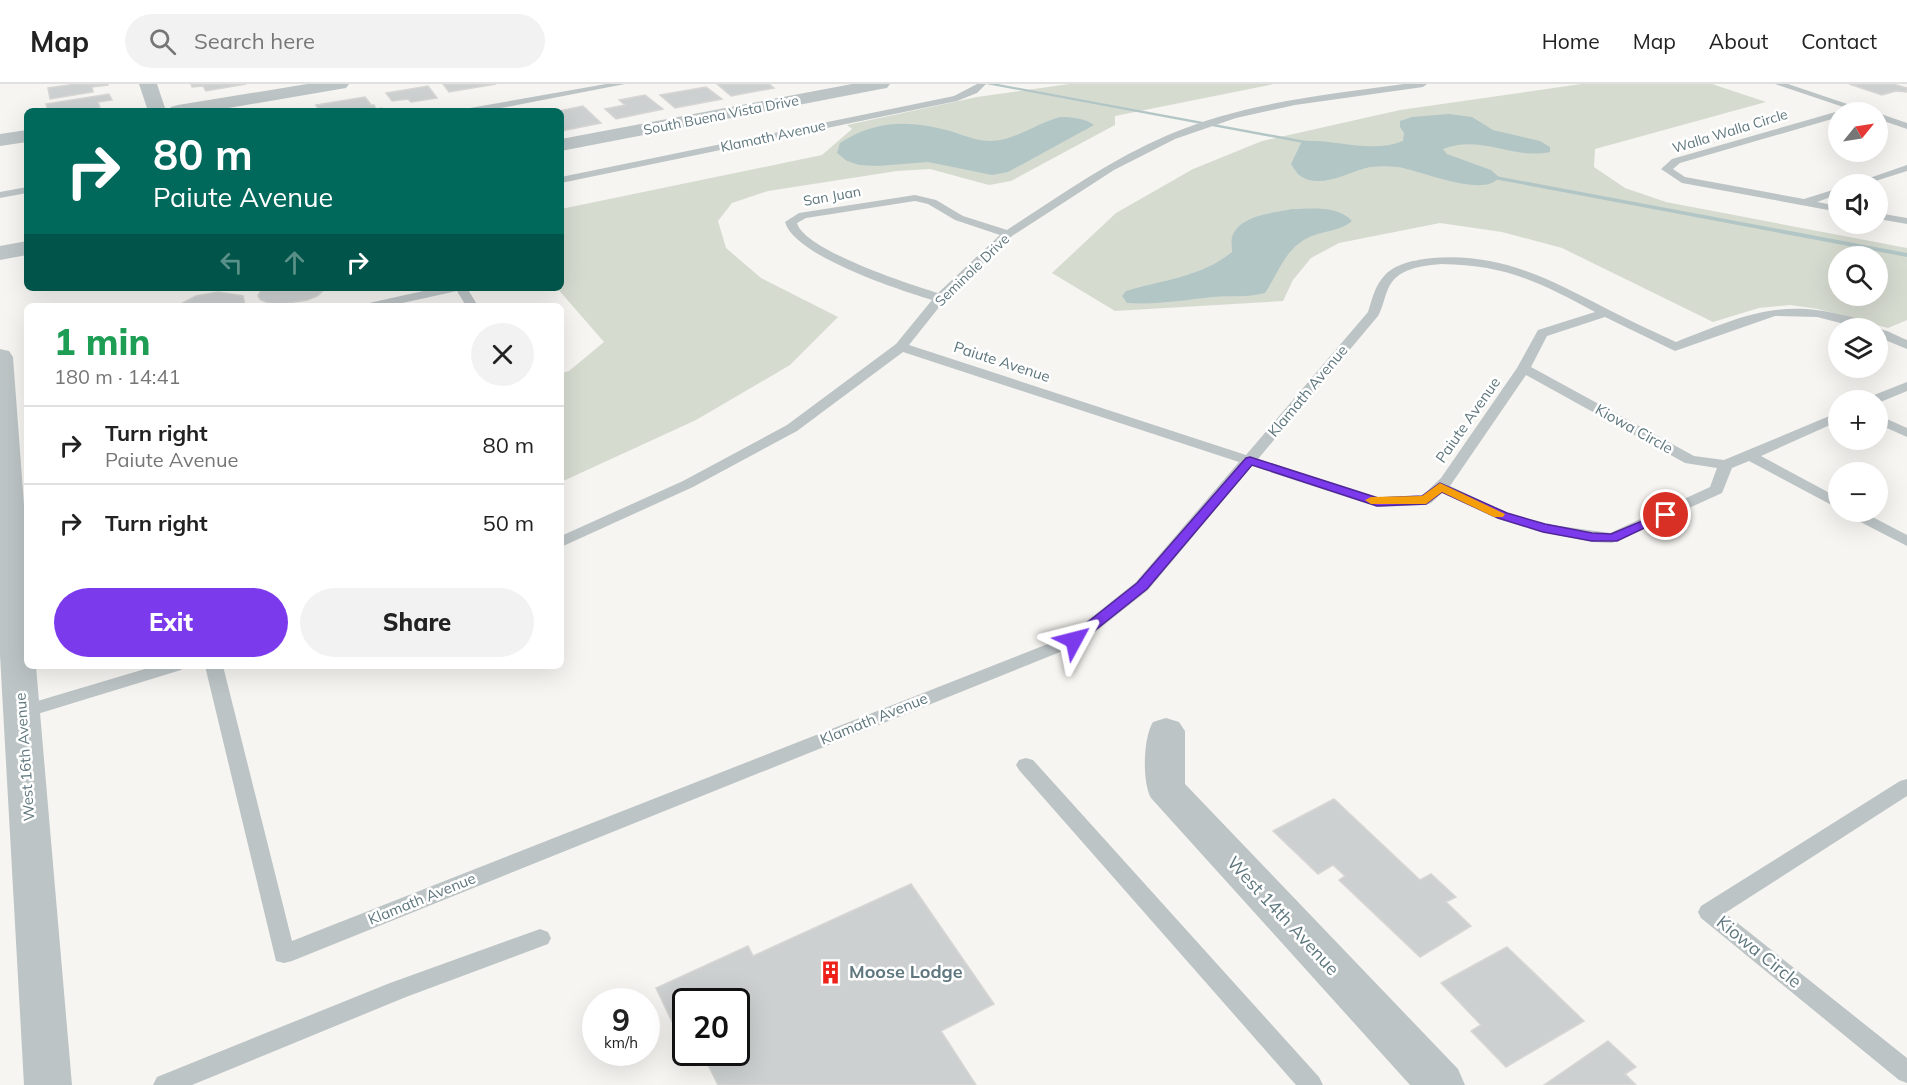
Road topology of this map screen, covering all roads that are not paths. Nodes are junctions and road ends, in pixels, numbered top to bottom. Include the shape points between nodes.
1 (148, 84) edge
2 (340, 84) edge
3 (621, 84) edge
4 (881, 84) edge
5 (1423, 84) edge
6 (1779, 84) edge
7 (981, 86) edge
8 (1834, 102) edge
9 (156, 108) edge
10 (196, 108) edge
11 (487, 108) edge
12 (1828, 117) edge
13 (1888, 119) edge
14 (1907, 126) edge
15 (24, 136) edge
16 (0, 140) edge
17 (564, 145) edge
18 (1907, 168) edge
19 (1888, 174) edge
20 (564, 179) edge
21 (24, 191) edge
22 (1828, 194) edge
23 (0, 195) edge
24 (1804, 202) junction
25 (1828, 206) edge
26 (1888, 218) edge
27 (1907, 221) edge
28 (1008, 234) junction
29 (24, 249) edge
30 (0, 253) edge
31 (440, 291) edge
32 (940, 298) junction
33 (386, 303) edge
34 (1606, 313) junction
35 (1834, 318) edge
36 (1888, 336) edge
37 (1907, 345) edge
38 (901, 347) junction
39 (0, 357) edge
40 (1524, 368) junction
41 (1907, 386) edge
42 (1888, 394) edge
43 (2, 409) edge
44 (1828, 421) edge
45 (1888, 423) edge
46 (1907, 433) edge
47 (1750, 456) junction
48 (1250, 461) junction
49 (1725, 465) junction
50 (1440, 487) junction
51 (1828, 498) edge
52 (1871, 522) edge
53 (564, 541) edge
54 (1907, 541) edge
55 (166, 669) edge
56 (215, 669) edge
57 (21, 713) junction
58 (1166, 731) dead end
59 (1026, 765) dead end
60 (1907, 786) edge
61 (540, 938) dead end
62 (1907, 1072) edge
63 (48, 1085) edge
64 (165, 1085) edge
65 (1311, 1085) edge
66 (1441, 1085) edge

1 - 9 street
2 - 10 street
3 - 11 lane
4 - 17 street, South Buena Vista Drive
5 - 28 lane, Seminole Drive via 1295,102 1200,126 1110,168
6 - 8 lane
7 - 20 lane, Klamath Avenue via 957,98
12 - 24 lane, Walla Walla Circle via 1676,161 1666,169 1682,180
13 - 14 lane
15 - 16 street
18 - 19 lane
21 - 23 lane
22 - 24 lane
24 - 25 lane, Walla Walla Circle
26 - 27 lane
28 - 32 lane, Seminole Drive
28 - 32 lane, San Juan via 915,198 803,214 791,222 793,230 850,268
29 - 30 street
31 - 33 lane
32 - 38 lane, Seminole Drive
34 - 35 lane via 1675,347 1764,315 1806,312
34 - 40 lane, Paiute Avenue via 1542,333
34 - 48 lane, Klamath Avenue via 1529,274 1491,264 1420,263 1394,272 1382,286 1374,313
36 - 37 lane
38 - 48 lane, Paiute Avenue
38 - 53 lane, Seminole Drive via 792,428 688,484
39 - 43 street, West 16th Avenue
40 - 49 lane, Kiowa Circle via 1690,460
40 - 50 lane, Paiute Avenue
41 - 42 lane
43 - 57 street, West 16th Avenue
44 - 47 lane, Kiowa Circle
45 - 46 lane
47 - 49 lane, Kiowa Circle
47 - 51 lane
48 - 50 lane, Paiute Avenue via 1377,502 1426,500
48 - 56 lane, Klamath Avenue via 1142,586 1074,640 284,954
49 - 50 lane via 1717,490 1612,538 1523,522
52 - 54 lane
55 - 57 lane
57 - 63 street, West 16th Avenue
58 - 66 street, West 14th Avenue via 1165,788
59 - 65 lane
60 - 62 lane, Kiowa Circle via 1709,912
61 - 64 lane via 398,990

